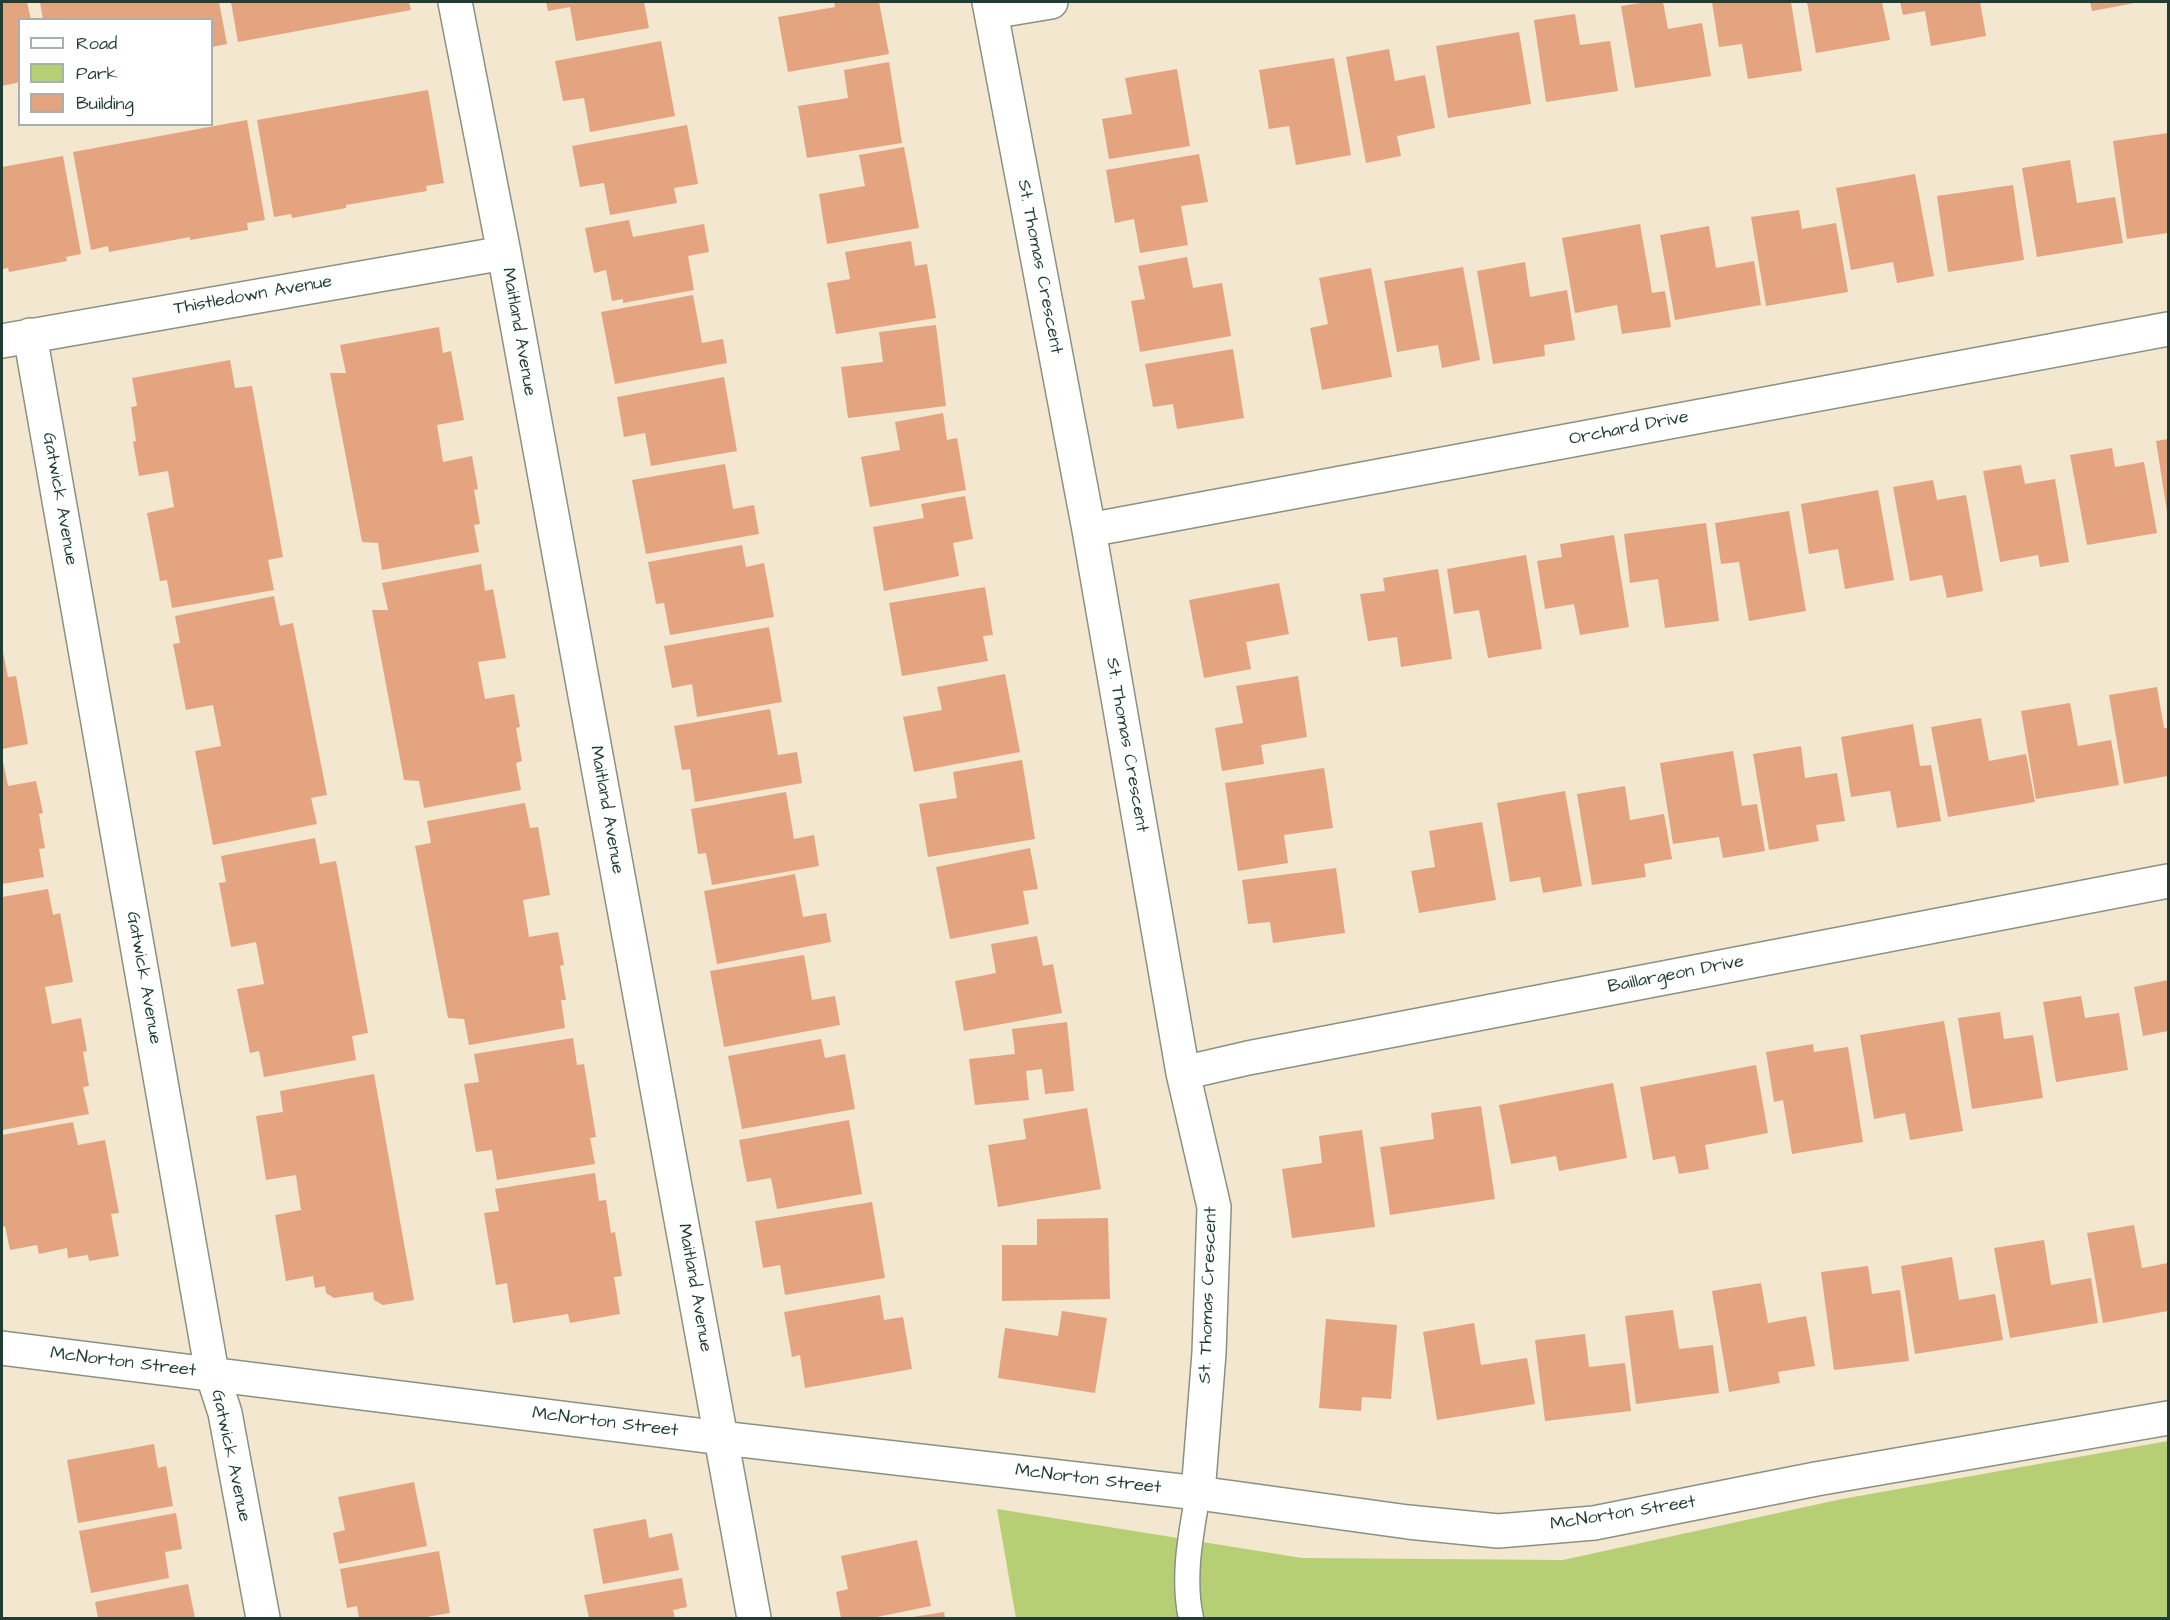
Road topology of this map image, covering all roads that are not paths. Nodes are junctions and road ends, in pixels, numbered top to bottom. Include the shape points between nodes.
1 (455, 2) edge
2 (1051, 2) edge
3 (990, 7) edge
4 (504, 253) junction
5 (2169, 329) edge
6 (16, 338) edge
7 (1089, 530) junction
8 (2169, 881) edge
9 (1183, 1072) junction
10 (2, 1348) edge
11 (212, 1374) junction
12 (2169, 1418) edge
13 (722, 1438) junction
14 (1198, 1493) junction
15 (263, 1618) edge
16 (754, 1618) edge
17 (1191, 1618) edge

1 - 4 street, Maitland Avenue
2 - 3 street
3 - 7 street, St. Thomas Crescent
4 - 6 street, Thistledown Avenue
4 - 13 street, Maitland Avenue
5 - 7 street, Orchard Drive
6 - 11 street, Gatwick Avenue
7 - 9 street, St. Thomas Crescent
8 - 9 street, Baillargeon Drive
9 - 14 street, St. Thomas Crescent via 1214,1207 1209,1353
10 - 11 street, McNorton Street
11 - 13 street, McNorton Street
11 - 15 street, Gatwick Avenue via 225,1413
12 - 14 street, McNorton Street via 1816,1479 1594,1523 1498,1531
13 - 14 street, McNorton Street
13 - 16 street, Maitland Avenue
14 - 17 lane via 1188,1559 1187,1602

